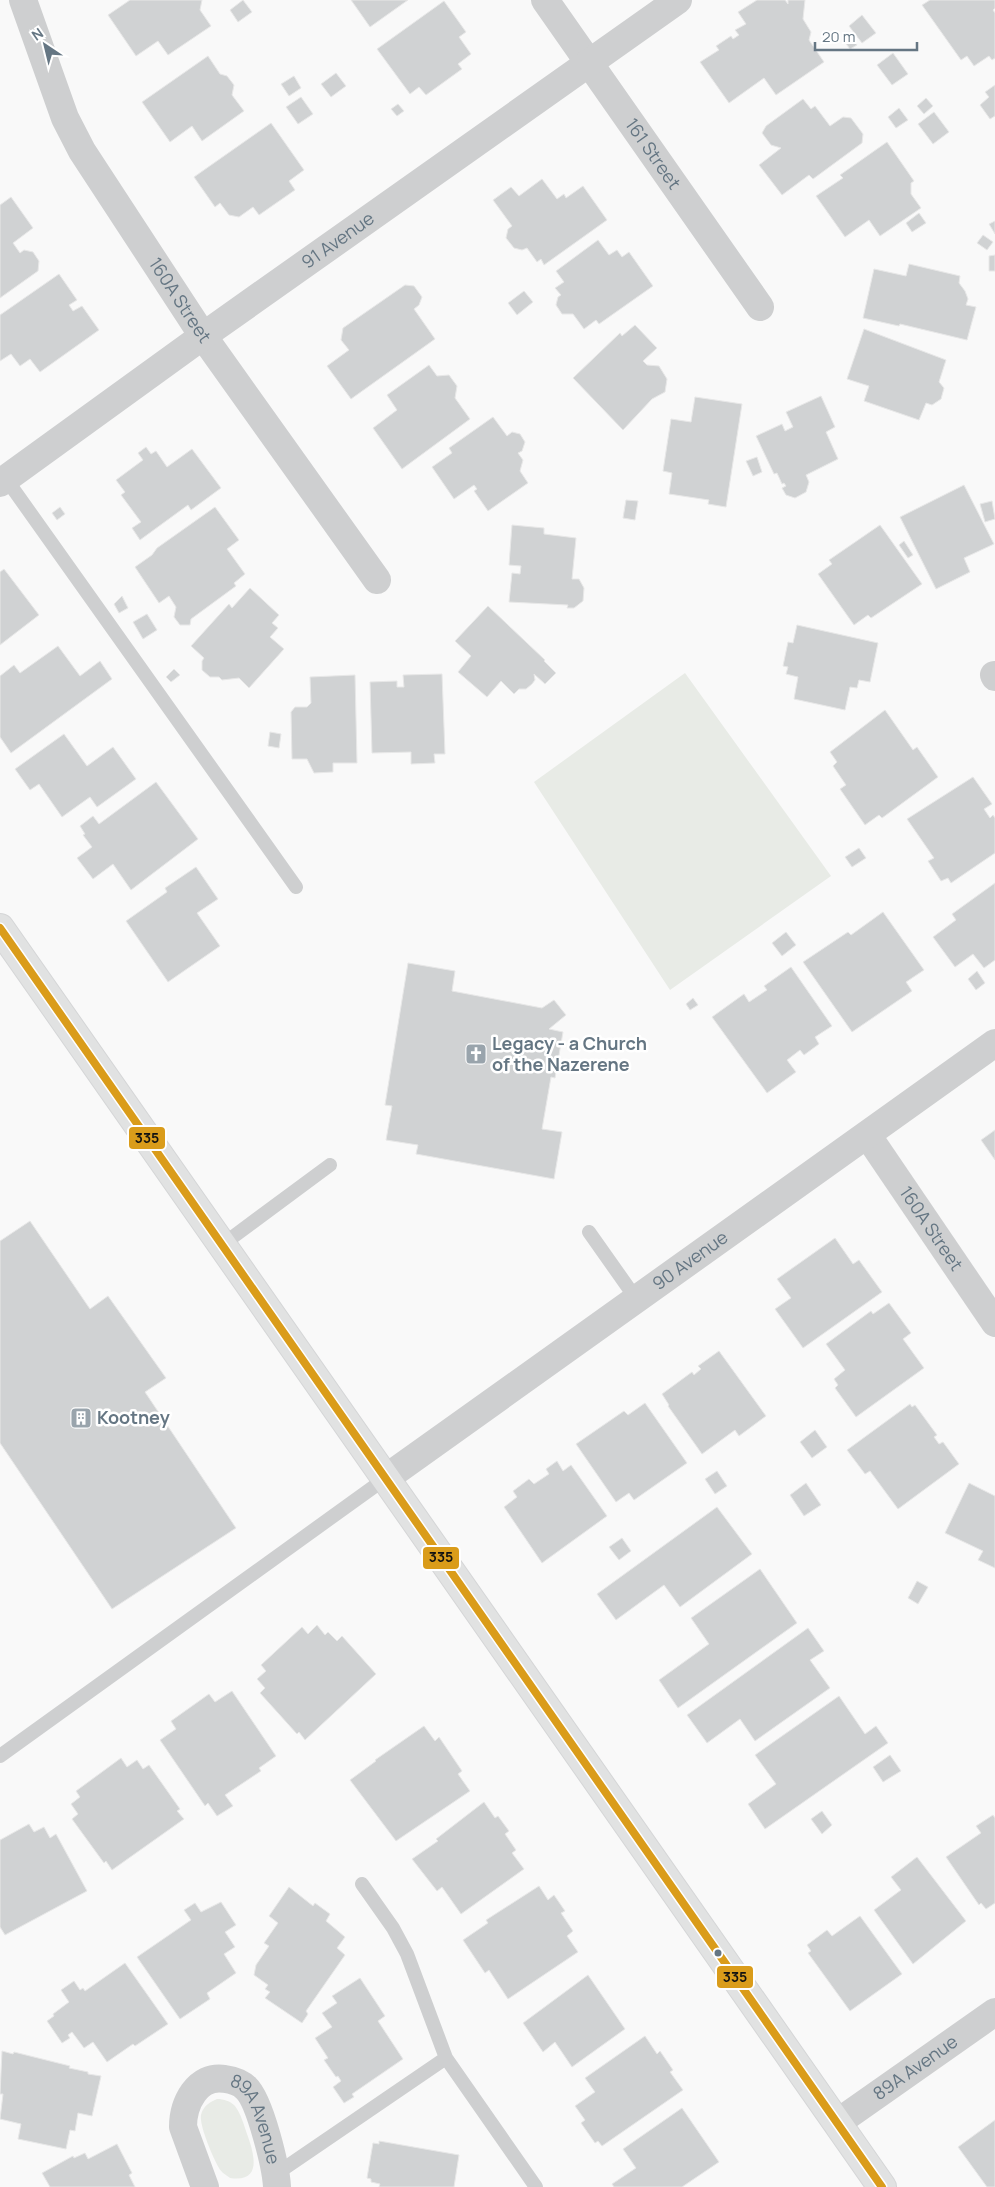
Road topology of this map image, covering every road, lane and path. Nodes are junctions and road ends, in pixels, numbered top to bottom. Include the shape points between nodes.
1 (24, 0) edge
2 (545, 0) edge
3 (678, 0) edge
4 (588, 63) junction
5 (760, 306) dead end
6 (203, 336) junction
7 (2, 478) edge
8 (377, 580) dead end
9 (296, 886) dead end
10 (0, 928) edge
11 (995, 1043) edge
12 (868, 1136) junction
13 (330, 1165) dead end
14 (589, 1232) dead end
15 (222, 1245) junction
16 (637, 1300) junction
17 (995, 1323) edge
18 (386, 1478) junction
19 (0, 1756) edge
20 (362, 1884) dead end
21 (995, 2012) edge
22 (446, 2058) junction
23 (837, 2123) junction
24 (277, 2180) edge
25 (205, 2187) edge
26 (536, 2187) edge
27 (882, 2187) edge

1 - 6 street, 160A Street via 65,118 82,151
2 - 4 street, 161 Street
3 - 4 street, 91 Avenue
4 - 5 street, 161 Street
4 - 6 street, 91 Avenue
6 - 7 street, 91 Avenue
6 - 8 street, 160A Street
7 - 9 lane
10 - 15 main road
11 - 12 street, 90 Avenue
12 - 16 street, 90 Avenue
12 - 17 street, 160A Street
13 - 15 lane
14 - 16 lane
15 - 18 main road
16 - 18 street, 90 Avenue
18 - 19 lane
18 - 23 main road
20 - 22 lane via 407,1954
21 - 23 street, 89A Avenue
22 - 24 lane
22 - 26 lane
23 - 27 main road
24 - 25 street, 89A Avenue via 260,2119 247,2088 235,2081 210,2079 191,2095 183,2117 183,2127

